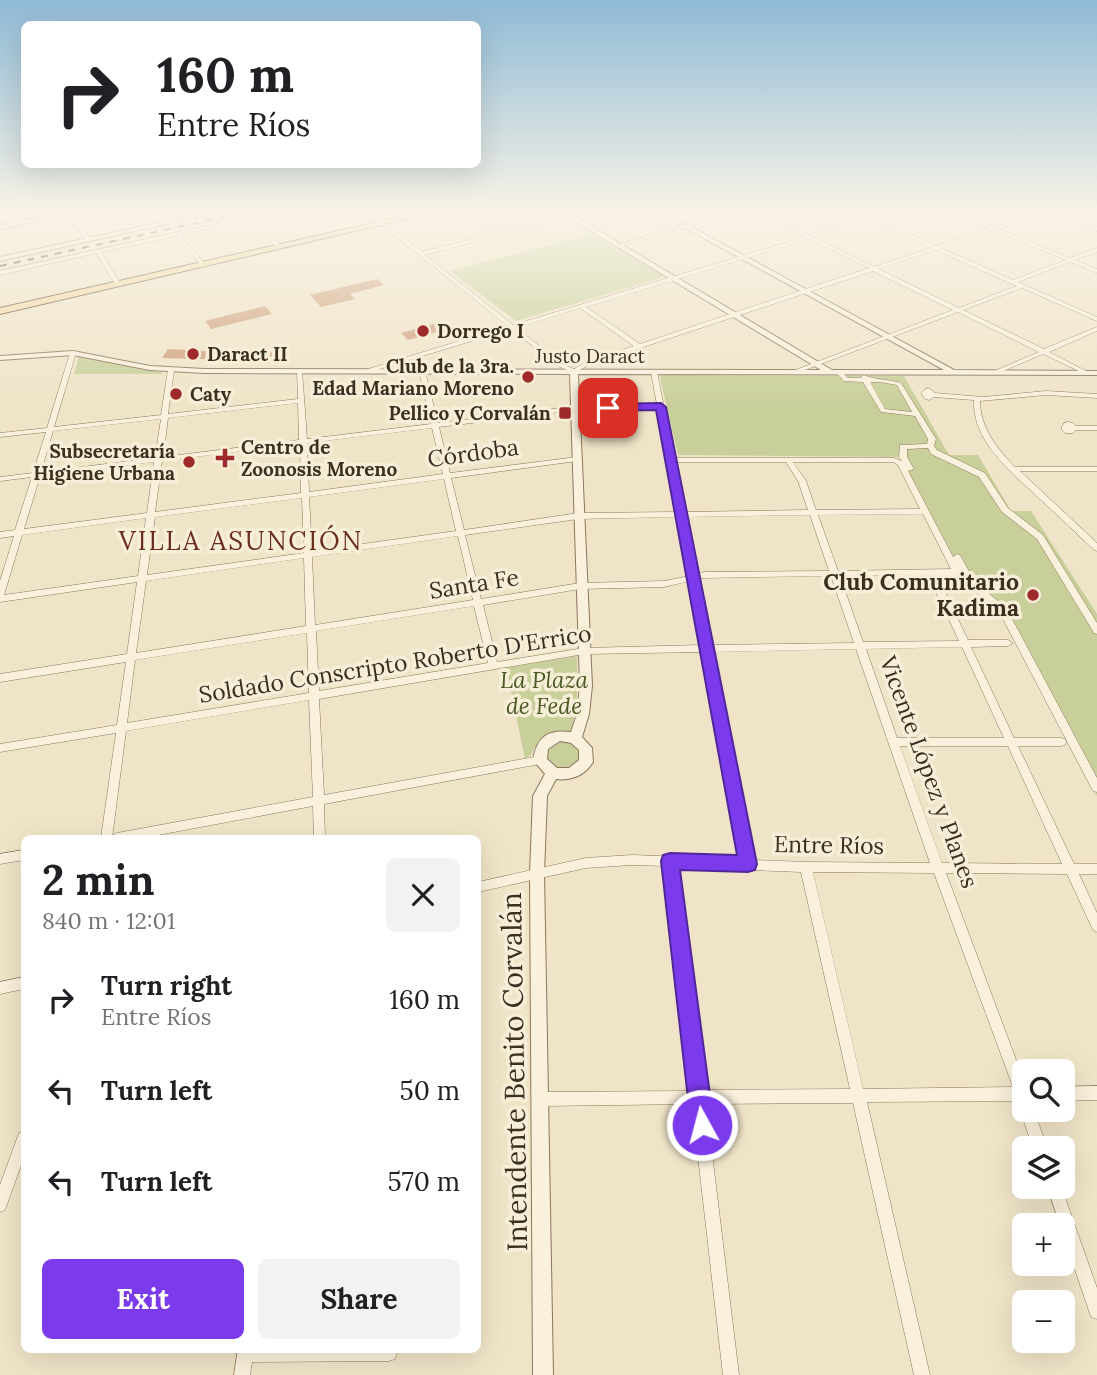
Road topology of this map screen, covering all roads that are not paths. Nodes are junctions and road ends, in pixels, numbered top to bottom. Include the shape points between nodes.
1 (114, 277) edge
2 (149, 277) edge
3 (450, 277) edge
4 (778, 277) edge
5 (850, 277) edge
6 (891, 277) edge
7 (1001, 277) edge
8 (1025, 277) edge
9 (674, 278) joint
10 (1012, 282) junction
11 (118, 284) junction
12 (1022, 286) junction
13 (805, 292) junction
14 (581, 306) junction
15 (958, 310) junction
16 (0, 311) edge
17 (735, 315) junction
18 (1097, 319) edge
19 (513, 327) junction
20 (1097, 328) edge
21 (888, 337) junction
22 (639, 347) junction
23 (1043, 352) junction
24 (73, 354) junction
25 (0, 358) edge
26 (817, 364) junction
27 (577, 369) junction
28 (171, 370) junction
29 (366, 371) junction
30 (422, 371) junction
31 (300, 372) junction
32 (654, 372) junction
33 (795, 372) junction
34 (835, 372) junction
35 (953, 372) junction
36 (994, 373) junction
37 (1094, 373) edge
38 (864, 376) junction
39 (933, 395) dead end
40 (1097, 396) edge
41 (977, 399) junction
42 (300, 401) junction
43 (661, 407) junction
44 (576, 408) junction
45 (916, 414) junction
46 (165, 416) junction
47 (435, 426) junction
48 (1074, 428) dead end
49 (1097, 428) edge
50 (51, 429) junction
51 (0, 435) edge
52 (302, 442) junction
53 (930, 446) junction
54 (577, 458) junction
55 (158, 460) junction
56 (670, 460) junction
57 (788, 460) junction
58 (1013, 469) junction
59 (1097, 469) edge
60 (37, 475) junction
61 (447, 476) junction
62 (0, 479) edge
63 (304, 495) junction
64 (925, 511) junction
65 (813, 513) junction
66 (150, 515) junction
67 (682, 515) junction
68 (578, 516) junction
69 (19, 532) junction
70 (461, 533) junction
71 (0, 535) edge
72 (1097, 548) edge
73 (307, 555) junction
74 (834, 574) junction
75 (932, 574) junction
76 (695, 576) junction
77 (141, 579) junction
78 (580, 586) junction
79 (0, 597) edge
80 (478, 603) junction
81 (311, 629) junction
82 (1097, 631) edge
83 (964, 643) junction
84 (1008, 643) dead end
85 (859, 645) junction
86 (709, 648) junction
87 (584, 651) junction
88 (130, 658) junction
89 (493, 666) junction
90 (0, 678) edge
91 (315, 695) junction
92 (121, 728) junction
93 (575, 738) junction
94 (894, 742) junction
95 (1061, 742) dead end
96 (1010, 743) junction
97 (0, 748) edge
98 (540, 760) junction
99 (553, 772) junction
100 (1097, 788) edge
101 (318, 801) junction
102 (106, 835) edge
103 (133, 835) edge
104 (320, 835) edge
105 (21, 856) edge
106 (0, 859) edge
107 (670, 861) junction
108 (748, 864) junction
109 (806, 867) junction
110 (938, 868) junction
111 (1069, 869) junction
112 (1097, 869) edge
113 (537, 873) junction
114 (481, 886) edge
115 (1097, 926) edge
116 (21, 984) edge
117 (0, 988) edge
118 (1012, 1066) edge
119 (1097, 1093) edge
120 (1075, 1094) edge
121 (858, 1096) junction
122 (1012, 1096) edge
123 (699, 1097) junction
124 (541, 1099) junction
125 (20, 1163) edge
126 (1058, 1199) edge
127 (0, 1205) edge
128 (1097, 1311) edge
129 (246, 1353) edge
130 (242, 1375) edge
131 (543, 1375) edge
132 (731, 1375) edge
133 (922, 1375) edge

1 - 11 street
2 - 11 main road
3 - 19 street
4 - 13 street
5 - 13 street
6 - 15 street
7 - 10 street
8 - 10 street
9 - 14 street
9 - 17 street
10 - 12 street
11 - 16 main road
12 - 15 street
12 - 18 street
13 - 17 street
13 - 21 street
14 - 19 street
14 - 22 street
15 - 21 street
15 - 23 street
17 - 22 street
17 - 26 street
19 - 27 street via 560,365
19 - 29 street
20 - 23 street
21 - 26 street
21 - 35 street
22 - 27 street
23 - 36 street
23 - 37 street
24 - 25 street, Justo Daract
24 - 28 street, Justo Daract
24 - 50 street
26 - 33 street
26 - 34 street
27 - 30 street, Justo Daract
27 - 32 street, Justo Daract
27 - 44 street
28 - 31 street, Justo Daract
28 - 46 street
29 - 30 street, Justo Daract
29 - 31 street, Justo Daract
30 - 47 street
31 - 42 street
32 - 33 street, Justo Daract
32 - 43 street
33 - 34 street, Justo Daract
34 - 38 street, Justo Daract
35 - 36 street, Justo Daract
35 - 38 street, Justo Daract
36 - 37 street, Justo Daract
38 - 45 street via 899,384
38 - 45 street via 883,411
39 - 41 street
40 - 41 street via 1046,393
41 - 58 street via 979,419 995,450
42 - 46 street
42 - 52 street
43 - 44 street
43 - 56 street
44 - 47 street
44 - 54 street
45 - 53 street via 932,439
46 - 50 street
46 - 55 street
47 - 52 street
47 - 61 street
48 - 49 street
50 - 51 street
50 - 60 street
52 - 55 street
52 - 63 street
53 - 82 street via 937,454 982,475 1005,510 1040,537
53 - 100 street via 902,447 903,457 972,584 1008,619
54 - 61 street, Córdoba
54 - 68 street
55 - 60 street
55 - 66 street
56 - 57 street
56 - 67 street
57 - 64 street via 894,460 901,464
57 - 65 street, Vicente López y Planes via 802,481
58 - 59 street
58 - 72 street
60 - 62 street
60 - 69 street
61 - 63 street, Córdoba
61 - 70 street
63 - 66 street, Córdoba
63 - 73 street
64 - 65 street
64 - 75 street, Santa Fe via 957,572
65 - 67 street
65 - 74 street, Vicente López y Planes
66 - 69 street, Córdoba
66 - 77 street
67 - 68 street
67 - 76 street
68 - 70 street
68 - 78 street
69 - 71 street, Córdoba
69 - 79 street
70 - 73 street
70 - 80 street
73 - 77 street
73 - 81 street
74 - 75 street, Santa Fe
74 - 76 street, Santa Fe
74 - 85 street, Vicente López y Planes
75 - 83 street
76 - 78 street, Santa Fe via 664,584
76 - 86 street
77 - 79 street
77 - 88 street
78 - 80 street, Santa Fe
78 - 87 street
80 - 81 street, Santa Fe
80 - 89 street
81 - 88 street, Santa Fe
81 - 91 street
83 - 84 street, Soldado Conscripto Roberto D'Errico
83 - 85 street, Soldado Conscripto Roberto D'Errico
83 - 96 street
85 - 86 street, Soldado Conscripto Roberto D'Errico
85 - 94 street, Vicente López y Planes
86 - 87 street, Soldado Conscripto Roberto D'Errico
86 - 108 street
87 - 89 street, Soldado Conscripto Roberto D'Errico
87 - 93 street via 586,686
88 - 90 street, Santa Fe
88 - 92 street
89 - 91 street, Soldado Conscripto Roberto D'Errico
91 - 92 street, Soldado Conscripto Roberto D'Errico
91 - 101 street
92 - 97 street, Soldado Conscripto Roberto D'Errico
92 - 102 street
93 - 98 street via 560,736 546,742
93 - 99 street via 585,748 586,762 575,772
94 - 96 street
94 - 110 street, Vicente López y Planes
95 - 96 street
96 - 111 street
98 - 99 street
98 - 101 street
99 - 113 street, Intendente Benito Corvalán via 540,796
101 - 103 street
101 - 104 street
105 - 106 street
107 - 108 street, Entre Ríos
107 - 113 street, Entre Ríos via 586,863
107 - 123 street
108 - 109 street, Entre Ríos
109 - 110 street, Entre Ríos
109 - 121 street
110 - 111 street, Entre Ríos
110 - 118 street, Vicente López y Planes
111 - 112 street, Entre Ríos
111 - 115 street
113 - 114 street, Entre Ríos
113 - 124 street, Intendente Benito Corvalán
116 - 117 street
119 - 120 street
121 - 122 street
121 - 123 street
121 - 133 street
123 - 124 street
123 - 132 street
124 - 131 street, Intendente Benito Corvalán
125 - 127 street
126 - 128 street
129 - 130 street

